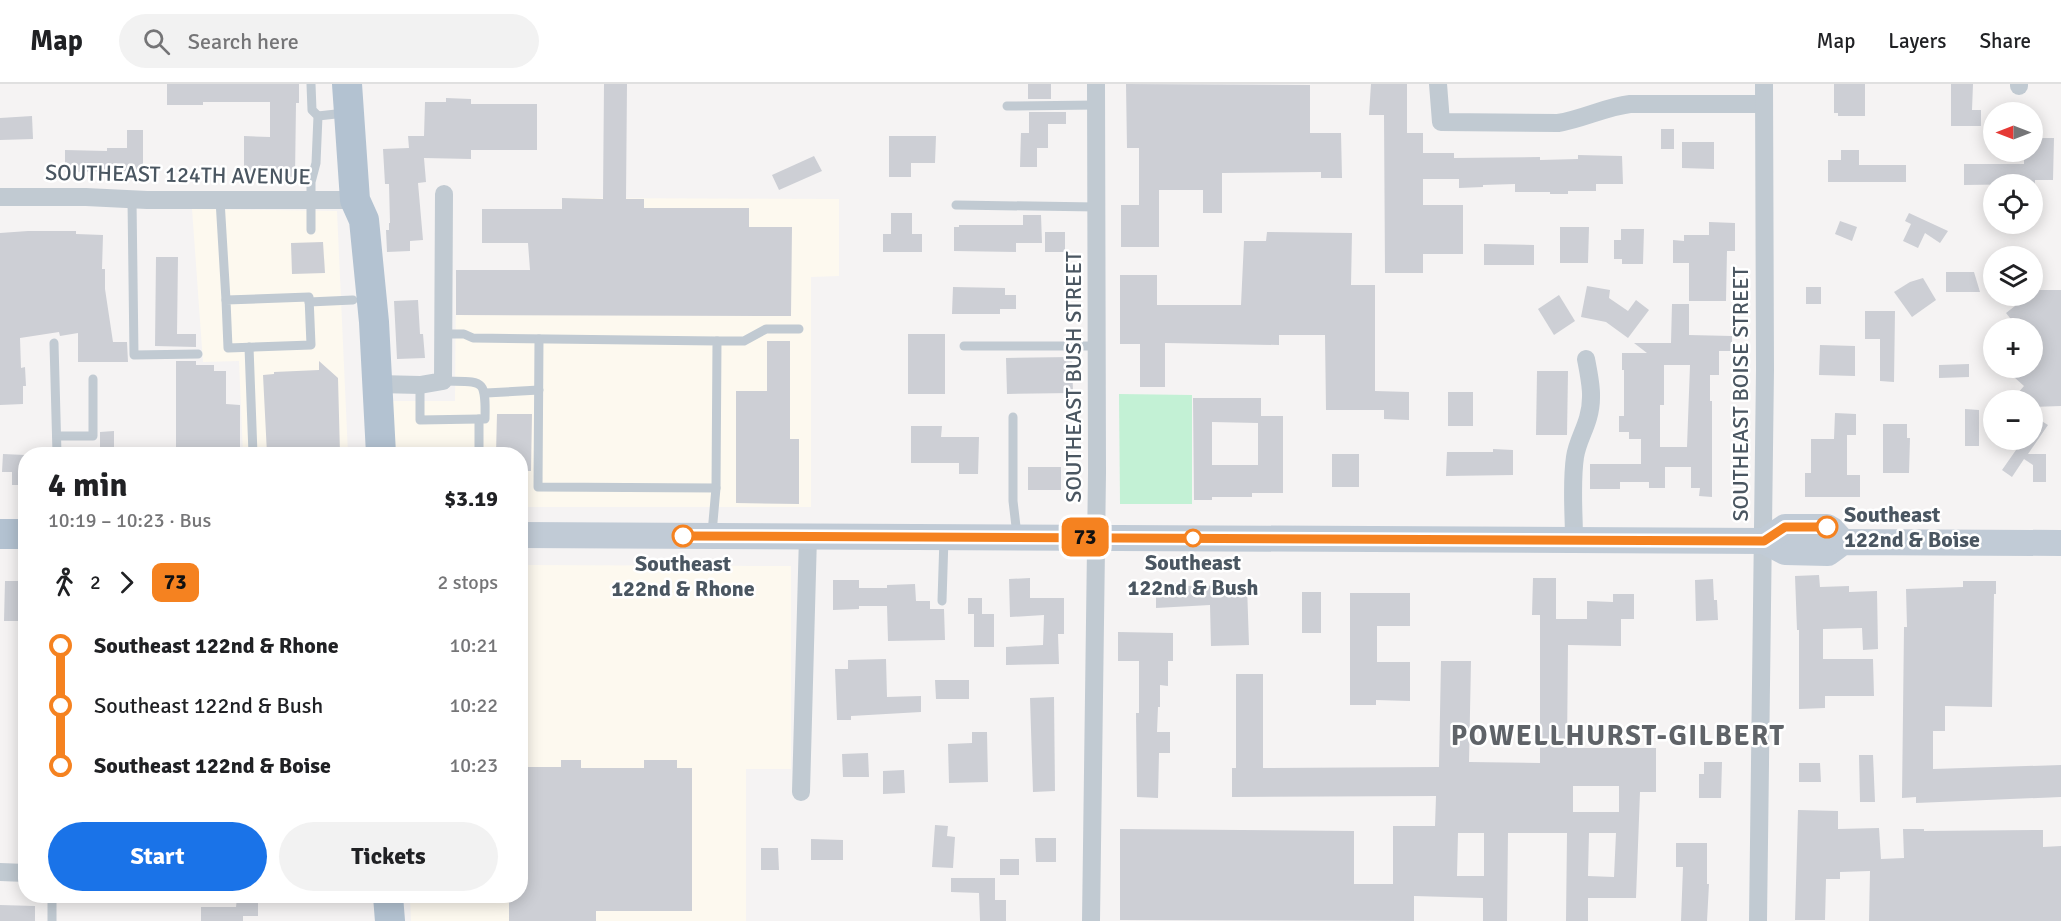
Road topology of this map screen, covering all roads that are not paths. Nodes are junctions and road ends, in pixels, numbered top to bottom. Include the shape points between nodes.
1 (312, 84) edge
2 (1096, 84) edge
3 (1438, 84) edge
4 (1764, 84) edge
5 (348, 98) edge
6 (1764, 104) junction
7 (1096, 105) junction
8 (1007, 106) dead end
9 (318, 116) junction
10 (444, 194) dead end
11 (0, 196) edge
12 (132, 200) junction
13 (220, 200) junction
14 (311, 200) junction
15 (355, 200) junction
16 (956, 206) dead end
17 (1097, 207) junction
18 (311, 230) dead end
19 (226, 300) junction
20 (353, 300) junction
21 (309, 302) junction
22 (799, 329) dead end
23 (444, 334) junction
24 (539, 339) junction
25 (717, 341) junction
26 (54, 343) dead end
27 (964, 346) dead end
28 (1097, 346) junction
29 (249, 347) junction
30 (198, 354) dead end
31 (1586, 359) dead end
32 (93, 380) dead end
33 (443, 381) junction
34 (378, 384) junction
35 (420, 385) junction
36 (539, 390) junction
37 (486, 393) junction
38 (1013, 417) dead end
39 (479, 419) junction
40 (57, 436) junction
41 (57, 447) edge
42 (253, 447) edge
43 (362, 447) edge
44 (381, 447) edge
45 (479, 447) edge
46 (716, 488) junction
47 (0, 534) edge
48 (18, 534) edge
49 (528, 535) edge
50 (712, 536) junction
51 (807, 536) junction
52 (944, 537) junction
53 (1018, 537) junction
54 (1097, 537) junction
55 (1574, 540) junction
56 (1764, 541) junction
57 (2061, 543) edge
58 (942, 601) dead end
59 (801, 792) dead end
60 (0, 872) edge
61 (18, 873) edge
62 (52, 903) edge
63 (389, 903) edge
64 (52, 921) edge
65 (390, 921) edge
66 (1091, 921) edge
67 (1758, 921) edge

1 - 9 lane via 312,110
2 - 7 street, SOUTHEAST BUSH STREET
3 - 6 street via 1441,123 1558,123 1630,104
4 - 6 street, SOUTHEAST BOISE STREET
5 - 9 lane
5 - 15 main road
6 - 56 street, SOUTHEAST BOISE STREET
7 - 8 lane
7 - 17 street, SOUTHEAST BUSH STREET
9 - 14 lane
10 - 23 street
11 - 12 street, SOUTHEAST 124TH AVENUE
12 - 13 street, SOUTHEAST 124TH AVENUE
12 - 30 lane via 134,355
13 - 14 street, SOUTHEAST 124TH AVENUE
13 - 19 lane
14 - 15 street, SOUTHEAST 124TH AVENUE
14 - 18 lane
15 - 20 main road via 348,224
15 - 34 main road via 364,220
16 - 17 lane
17 - 28 street, SOUTHEAST BUSH STREET
19 - 21 lane via 309,297
19 - 29 lane via 228,348
20 - 21 lane
20 - 43 main road
21 - 29 lane via 311,345
22 - 25 lane via 766,329 744,341
23 - 24 lane
23 - 33 street
24 - 25 lane
24 - 36 lane
25 - 46 lane
26 - 40 lane
27 - 28 lane
28 - 54 street, SOUTHEAST BUSH STREET
29 - 42 lane
31 - 55 street via 1591,403 1574,462
32 - 40 lane via 93,436
33 - 35 street
33 - 37 lane via 474,382
34 - 35 street
34 - 44 main road
35 - 39 lane via 420,420
36 - 37 lane
36 - 46 lane via 538,487
37 - 39 lane via 485,420
38 - 53 lane via 1013,501
39 - 45 lane
40 - 41 lane
46 - 50 lane
47 - 48 main road
49 - 50 main road
50 - 51 main road
51 - 52 main road
51 - 59 street
52 - 53 main road
52 - 58 lane
53 - 54 main road
54 - 55 main road
54 - 66 street, SOUTHEAST BUSH STREET
55 - 56 main road
56 - 57 main road via 1785,527 1827,527 1843,542
56 - 67 street, SOUTHEAST BOISE STREET
60 - 61 street
62 - 64 lane
63 - 65 main road

